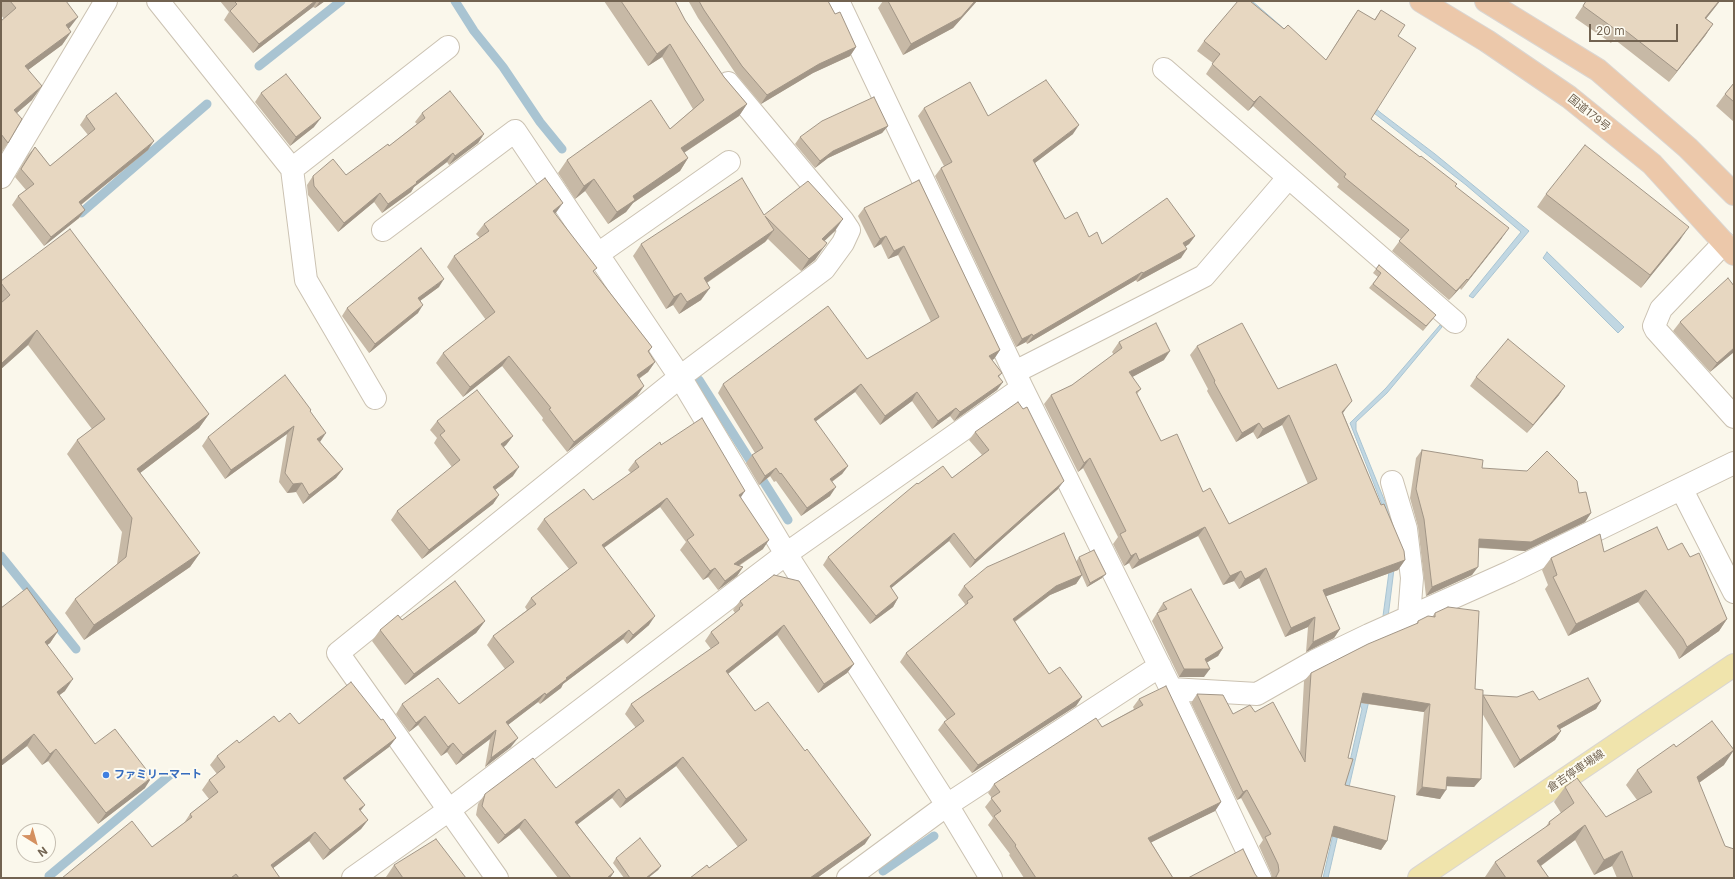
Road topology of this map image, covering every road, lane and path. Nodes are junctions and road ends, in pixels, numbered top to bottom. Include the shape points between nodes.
1 (106, 1) edge
2 (158, 1) edge
3 (838, 1) edge
4 (1421, 1) edge
5 (1486, 1) edge
6 (448, 47) dead end
7 (718, 69) edge
8 (1164, 70) dead end
9 (730, 162) dead end
10 (292, 169) junction
11 (1, 177) edge
12 (1288, 178) junction
13 (1734, 194) edge
14 (383, 230) dead end
15 (1729, 248) edge
16 (598, 254) junction
17 (1455, 322) dead end
18 (680, 377) junction
19 (1018, 380) junction
20 (375, 398) dead end
21 (1734, 416) edge
22 (1734, 463) edge
23 (1392, 482) dead end
24 (1682, 490) junction
25 (786, 554) junction
26 (1734, 592) edge
27 (1409, 617) junction
28 (1734, 665) edge
29 (1160, 666) junction
30 (1170, 689) junction
31 (947, 805) junction
32 (449, 810) junction
33 (353, 878) edge
34 (497, 878) edge
35 (848, 878) edge
36 (991, 878) edge
37 (1260, 878) edge
38 (1419, 878) edge

1 - 11 street
2 - 10 street
3 - 19 street
4 - 15 highway, 国道179号 via 1569,97 1652,164
5 - 13 highway via 1598,70 1688,148
6 - 10 street
7 - 18 street via 848,230 843,243 824,269
8 - 12 street
9 - 16 street
10 - 20 street via 306,280
12 - 17 street
12 - 19 street via 1204,276
14 - 16 street via 515,131
15 - 21 street via 1661,309 1654,326
16 - 18 street
18 - 25 street
18 - 32 street via 338,653
19 - 25 street
19 - 29 street
22 - 24 street
23 - 27 street via 1406,529 1412,578
24 - 26 street
24 - 27 street
25 - 31 street
25 - 32 street
27 - 30 street via 1315,661 1257,694
28 - 38 main road, 倉吉停車場線
29 - 30 street
29 - 31 street
30 - 37 street
31 - 35 street
31 - 36 street
32 - 33 street
32 - 34 street

